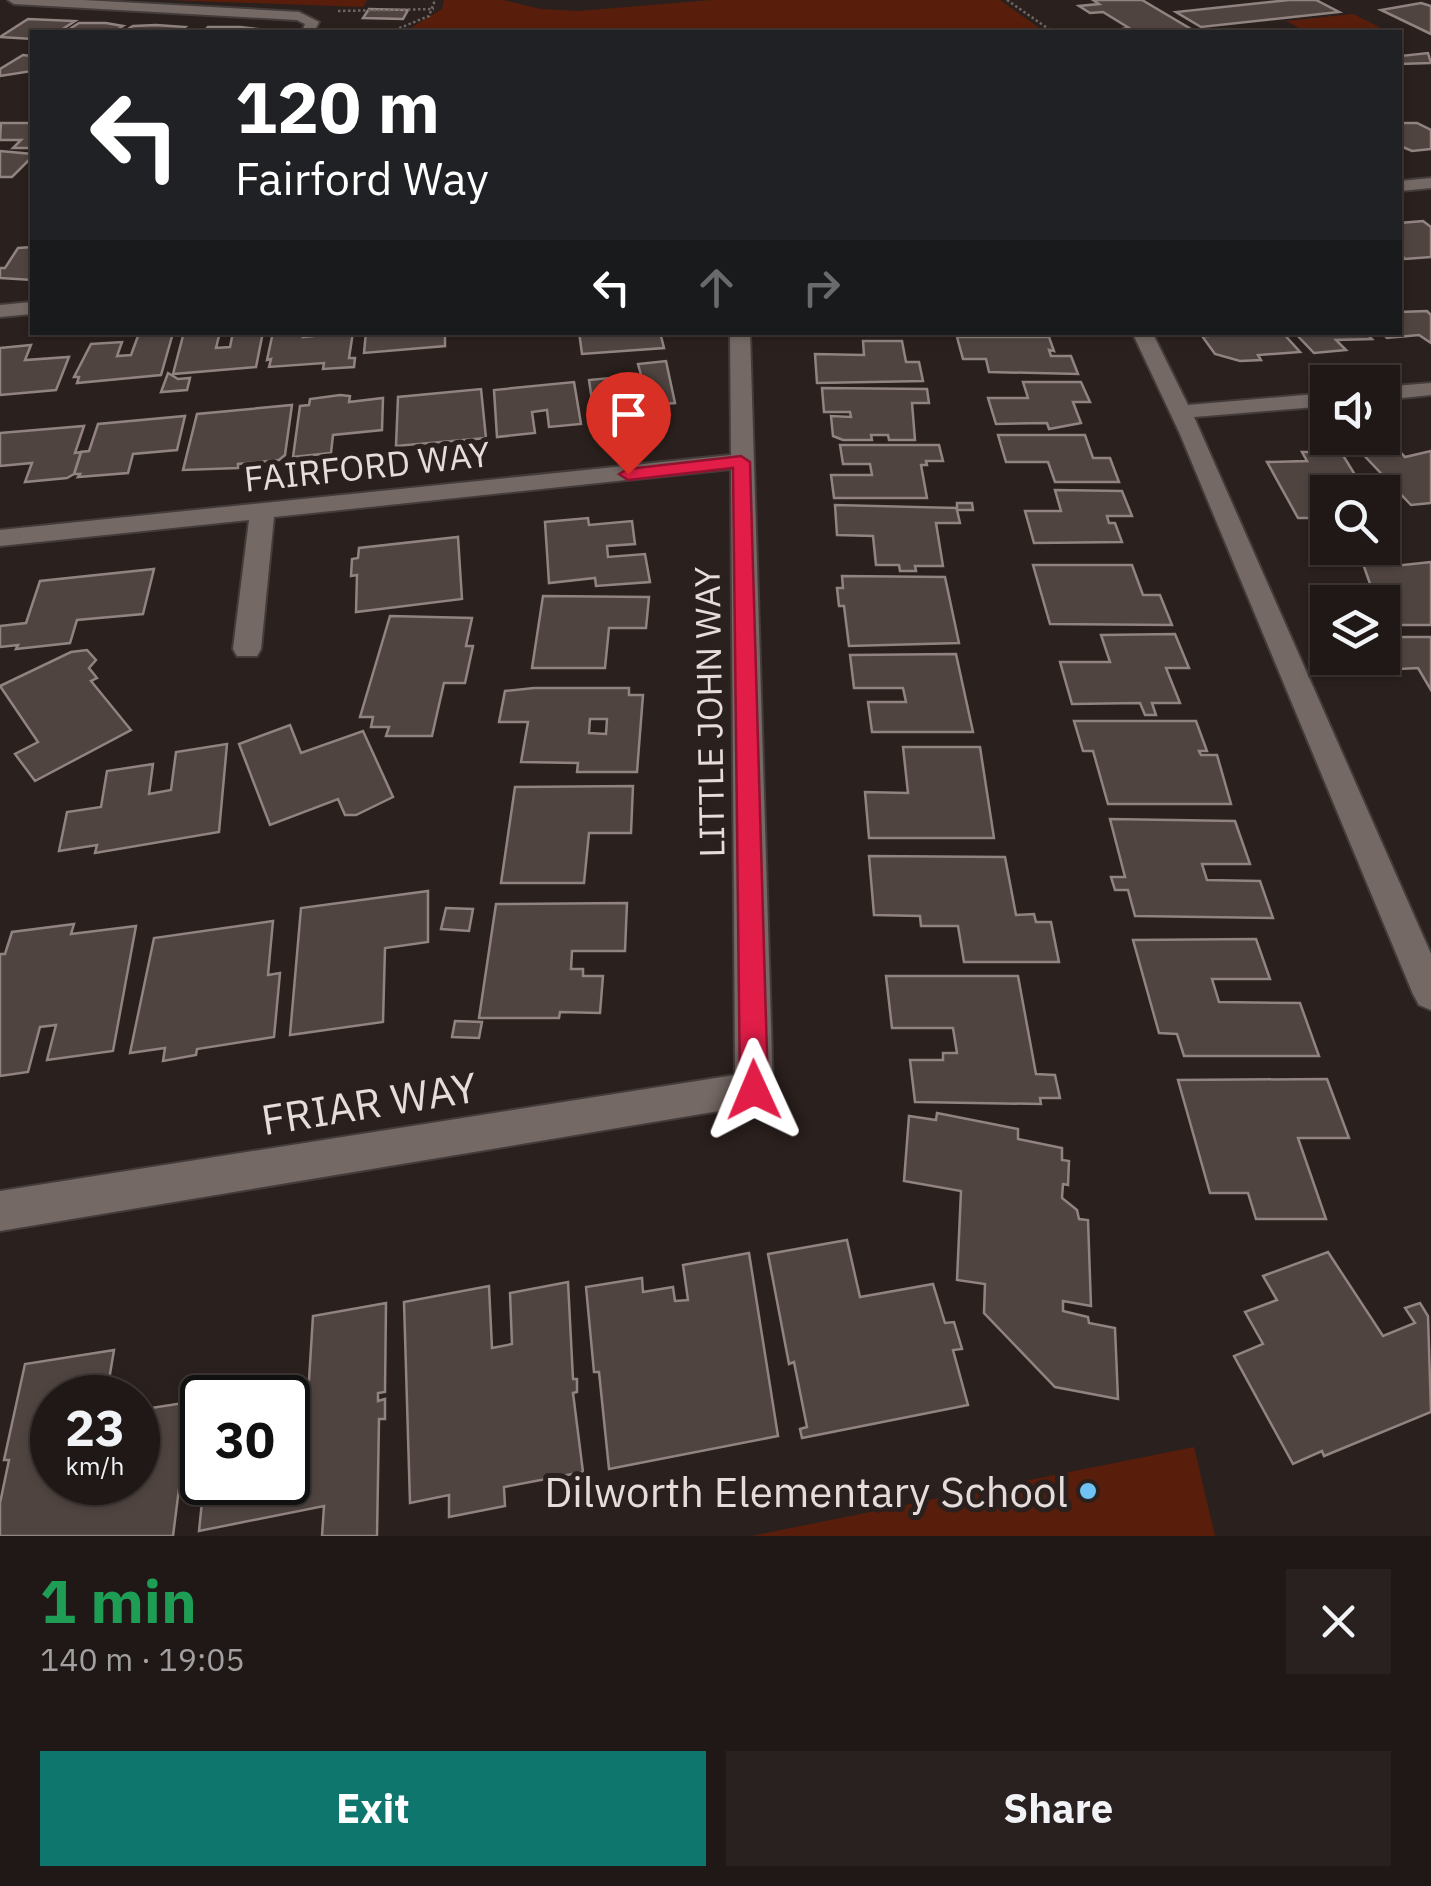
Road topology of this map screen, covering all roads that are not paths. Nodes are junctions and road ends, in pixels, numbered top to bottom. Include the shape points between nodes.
1 (14, 0) edge
2 (309, 30) edge
3 (1431, 183) edge
4 (1402, 186) edge
5 (30, 308) edge
6 (0, 311) edge
7 (740, 335) edge
8 (1143, 335) edge
9 (1431, 389) edge
10 (1400, 392) edge
11 (1310, 401) edge
12 (1181, 412) junction
13 (741, 462) junction
14 (262, 512) junction
15 (0, 538) edge
16 (248, 649) dead end
17 (1431, 994) edge
18 (754, 1090) joint
19 (0, 1210) edge

1 - 2 street via 299,16 312,22
3 - 4 street
5 - 6 street
7 - 13 street, LITTLE JOHN WAY
8 - 12 street
9 - 10 street
11 - 12 street
12 - 17 street
13 - 14 street, FAIRFORD WAY
13 - 18 street, LITTLE JOHN WAY
14 - 15 street, FAIRFORD WAY
14 - 16 street
18 - 19 street, FRIAR WAY

